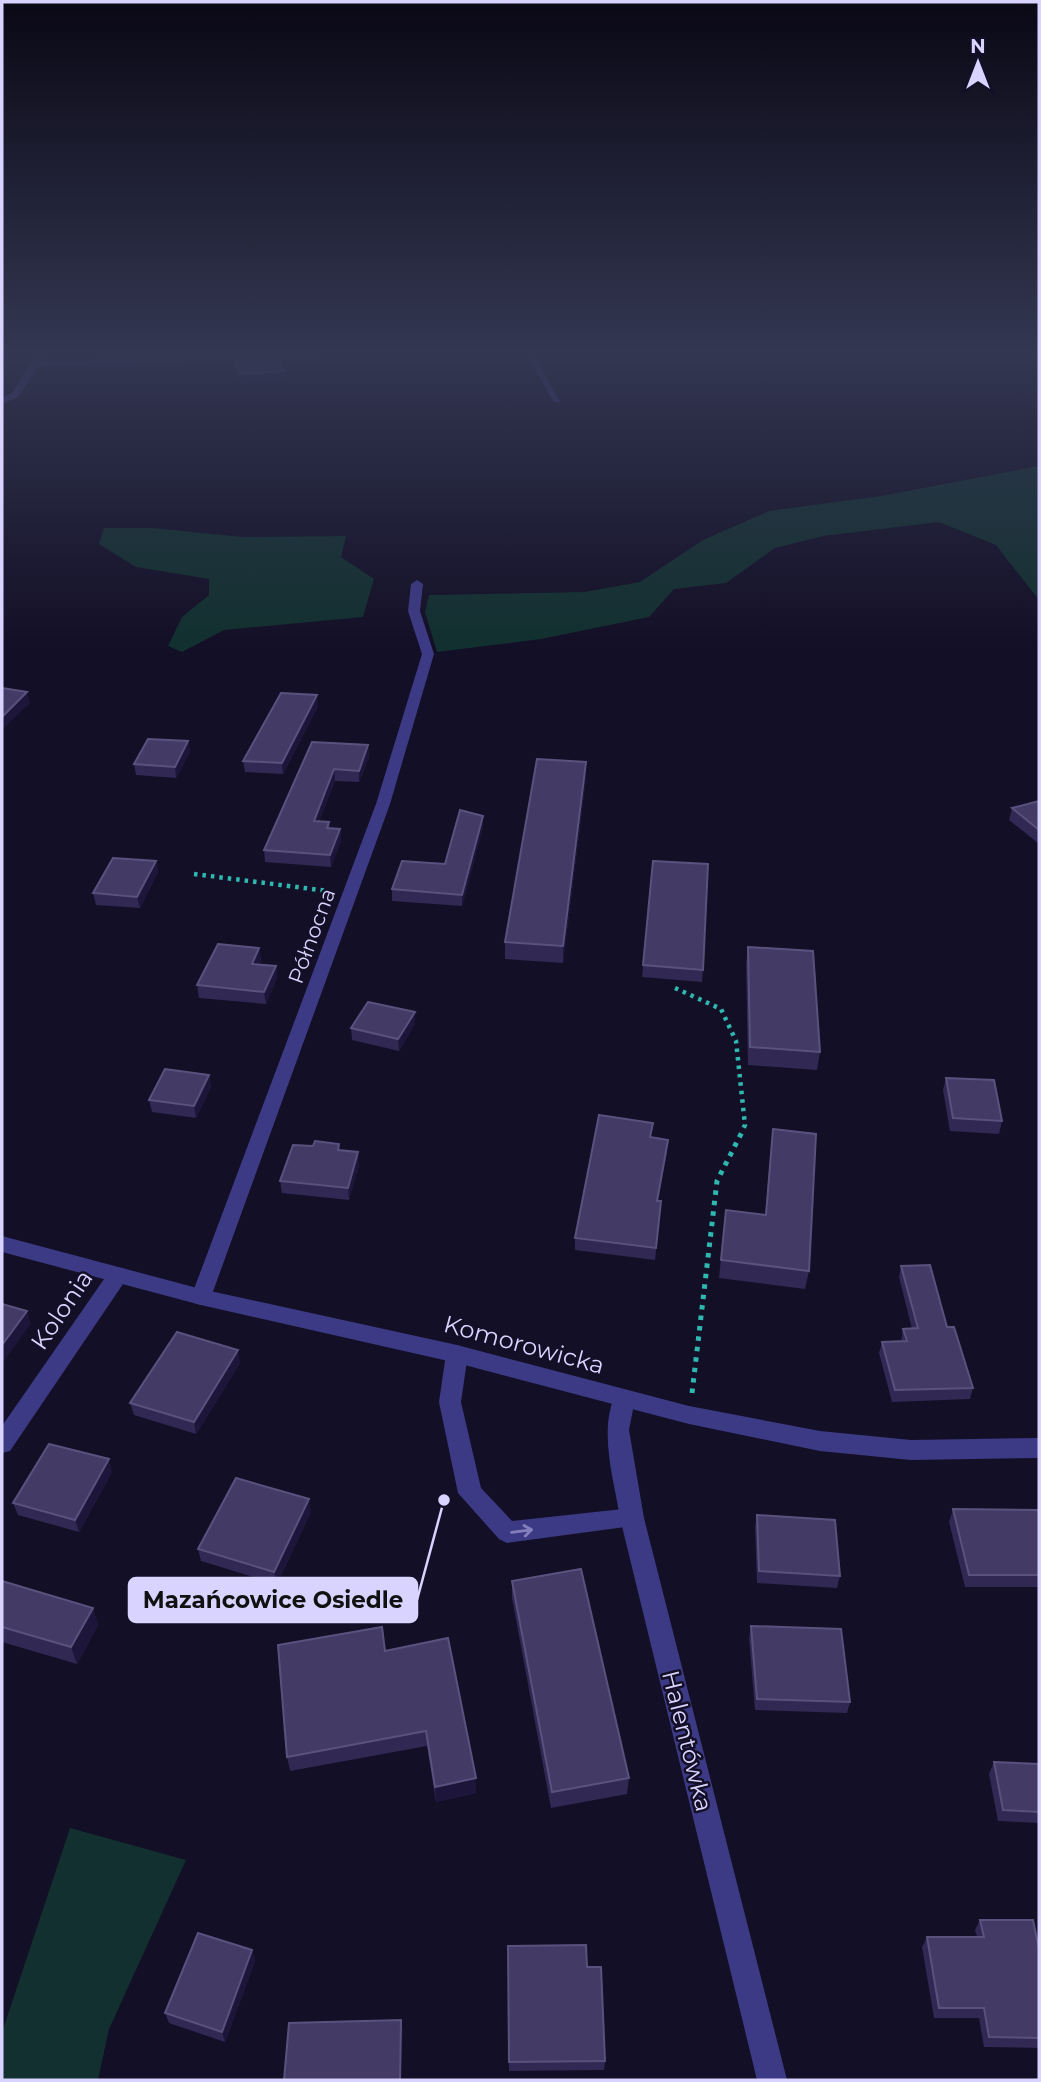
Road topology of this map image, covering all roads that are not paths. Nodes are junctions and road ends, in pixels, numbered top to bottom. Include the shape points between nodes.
1 (417, 584) dead end
2 (2, 1244) edge
3 (118, 1275) junction
4 (201, 1297) junction
5 (457, 1354) junction
6 (624, 1399) junction
7 (2, 1444) edge
8 (1039, 1448) edge
9 (632, 1518) junction
10 (772, 2080) edge

1 - 4 street, Północna via 414,611 428,654 382,809
2 - 3 street, Komorowicka
3 - 4 street, Komorowicka
3 - 7 street, Kolonia
4 - 5 street, Komorowicka
5 - 6 street, Komorowicka
5 -> 9 street via 450,1402 470,1493 507,1532
6 - 8 street, Komorowicka via 820,1441 911,1450
6 - 9 street, Halentówka via 618,1430
9 - 10 street, Halentówka

